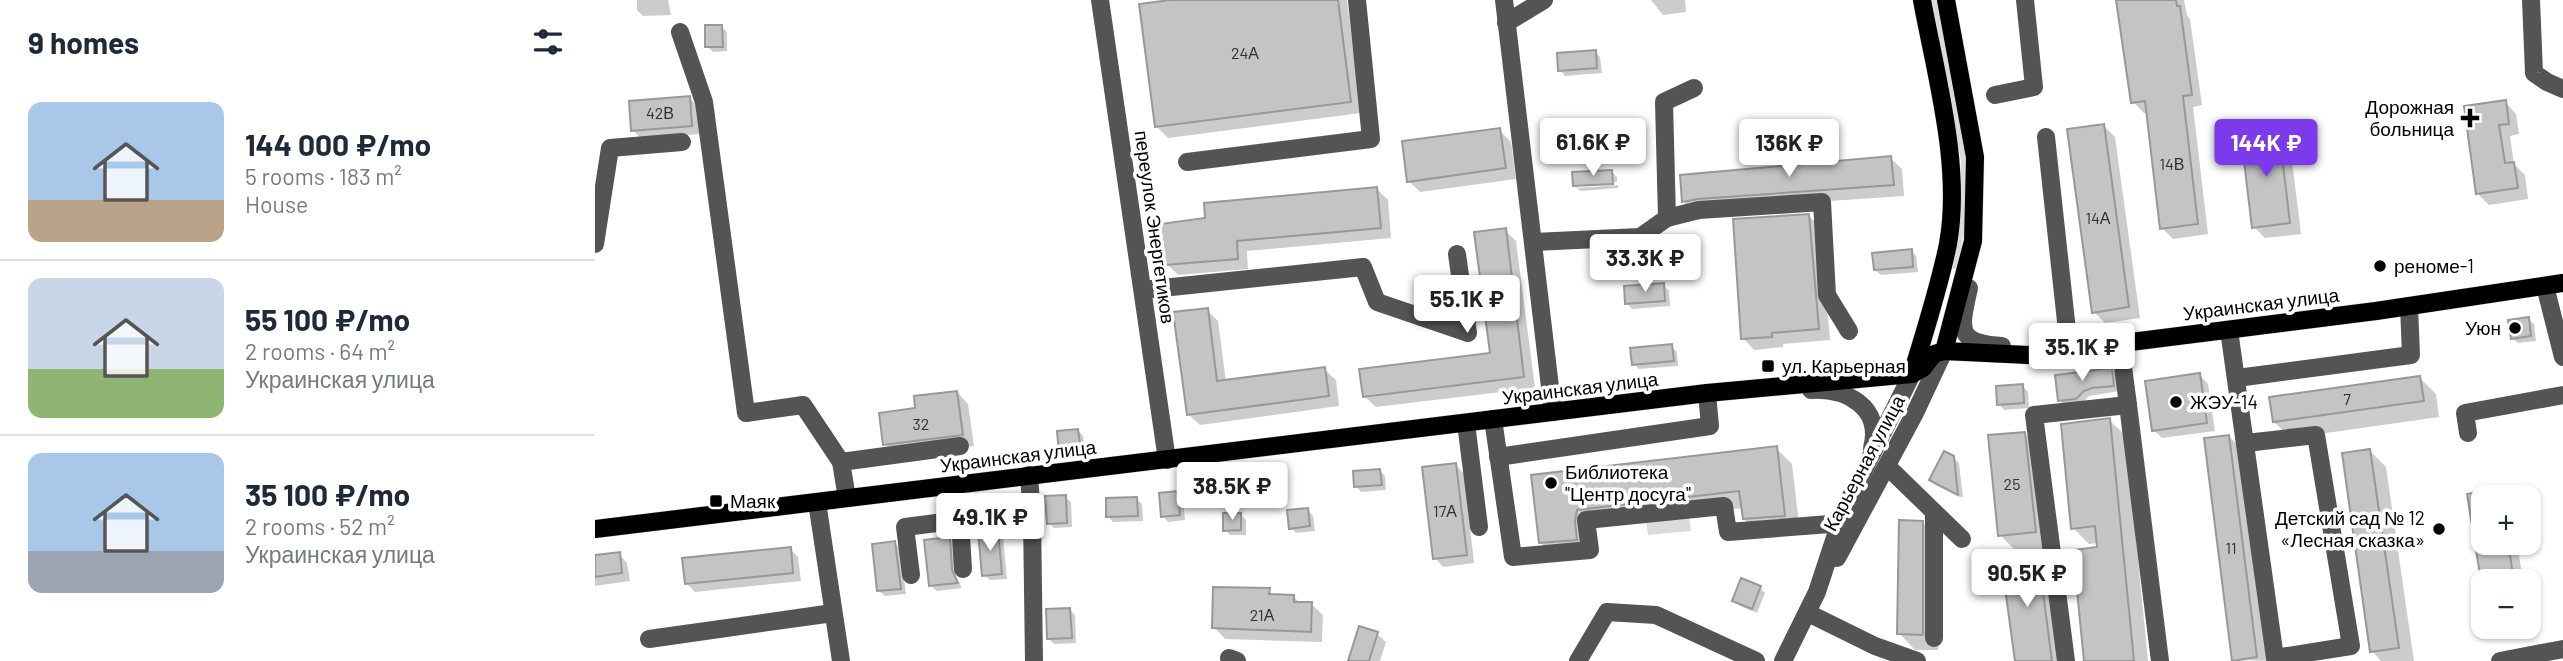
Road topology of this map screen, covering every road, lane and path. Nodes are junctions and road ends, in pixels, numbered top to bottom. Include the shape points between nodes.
1 (1100, 0) edge
2 (1357, 0) edge
3 (1504, 0) edge
4 (1544, 0) edge
5 (1922, 0) edge
6 (1946, 0) edge
7 (2025, 0) edge
8 (2531, 0) edge
9 (1506, 23) junction
10 (680, 32) dead end
11 (1694, 88) dead end
12 (2563, 89) edge
13 (1995, 95) dead end
14 (2046, 137) dead end
15 (683, 142) dead end
16 (1187, 162) dead end
17 (1667, 218) junction
18 (1972, 241) junction
19 (1534, 242) junction
20 (595, 244) edge
21 (1457, 254) dead end
22 (2554, 284) edge
23 (1143, 290) junction
24 (2409, 306) junction
25 (2229, 330) junction
26 (1849, 331) dead end
27 (2120, 344) junction
28 (2067, 350) junction
29 (1944, 351) junction
30 (2563, 357) edge
31 (1912, 374) junction
32 (2237, 377) junction
33 (1712, 393) junction
34 (2563, 395) edge
35 (2128, 405) junction
36 (1553, 412) junction
37 (1493, 419) junction
38 (1466, 423) junction
39 (2468, 433) dead end
40 (2246, 443) junction
41 (960, 446) dead end
42 (1498, 457) junction
43 (1870, 459) junction
44 (1167, 460) junction
45 (841, 461) junction
46 (1892, 471) dead end
47 (1029, 475) junction
48 (847, 498) junction
49 (817, 502) junction
50 (1934, 512) junction
51 (1032, 517) junction
52 (960, 520) junction
53 (1830, 524) dead end
54 (1479, 527) dead end
55 (595, 529) edge
56 (1962, 538) dead end
57 (964, 569) dead end
58 (911, 575) dead end
59 (1817, 592) junction
60 (833, 613) junction
61 (1808, 613) junction
62 (1934, 638) dead end
63 (649, 639) dead end
64 (2563, 649) edge
65 (1875, 653) edge
66 (841, 661) edge
67 (1034, 661) edge
68 (1578, 661) edge
69 (1756, 661) edge
70 (1783, 661) edge
71 (1917, 661) edge
72 (2066, 661) edge
73 (2160, 661) edge
74 (2500, 661) edge

1 - 23 street, переулок Энергетиков
2 - 16 street via 1371,139
3 - 9 street
4 - 9 street
5 - 31 main road via 1951,163 1951,196 1948,242
6 - 18 main road via 1975,157
7 - 13 street via 2034,86
8 - 12 street via 2534,73
9 - 19 street
10 - 45 street via 704,102 746,413 803,405
11 - 17 street via 1664,102
14 - 28 street
15 - 20 street via 610,148
17 - 19 street via 1640,237
17 - 26 street via 1699,210 1822,202 1827,295
18 - 28 street via 1972,272 1962,317 1966,335 1979,344
18 - 29 main road
19 - 36 street
21 - 23 street via 1468,333 1377,302 1363,267
22 - 24 main road, Украинская улица
22 - 30 street
23 - 44 street, переулок Энергетиков
24 - 25 main road, Украинская улица
24 - 32 street via 2411,355
25 - 27 main road, Украинская улица
25 - 32 street
27 - 28 main road, Украинская улица
27 - 35 street
28 - 29 main road, Украинская улица via 2028,355
29 - 31 main road
29 - 59 street, Карьерная улица via 1863,513
31 - 33 main road, Украинская улица
31 - 43 street, Карьерная улица
32 - 40 street
33 - 36 main road, Украинская улица
33 - 42 street via 1710,426
33 - 43 street via 1828,389 1849,396 1865,409 1871,422 1874,442
34 - 39 street via 2465,414
35 - 72 street via 2034,415
35 - 73 street
36 - 37 main road, Украинская улица
37 - 38 main road, Украинская улица
37 - 42 street
38 - 44 main road, Украинская улица
38 - 54 street
40 - 40 street via 2316,435 2351,646 2275,658
41 - 45 street
42 - 53 street via 1513,557 1590,550 1586,520 1724,506 1728,532
43 - 59 street, Карьерная улица via 1844,510
44 - 47 main road, Украинская улица
45 - 48 street
46 - 50 street
47 - 48 main road, Украинская улица
47 - 51 street
48 - 49 main road, Украинская улица
49 - 55 main road, Украинская улица
49 - 60 street
50 - 56 street
50 - 62 street
51 - 52 street
51 - 67 street
52 - 57 street
52 - 58 street via 905,527
59 - 61 street, Карьерная улица
60 - 63 street
60 - 66 street
61 - 65 street
61 - 70 street, Карьерная улица
64 - 74 street
65 - 71 street
68 - 69 street via 1607,612 1656,615

